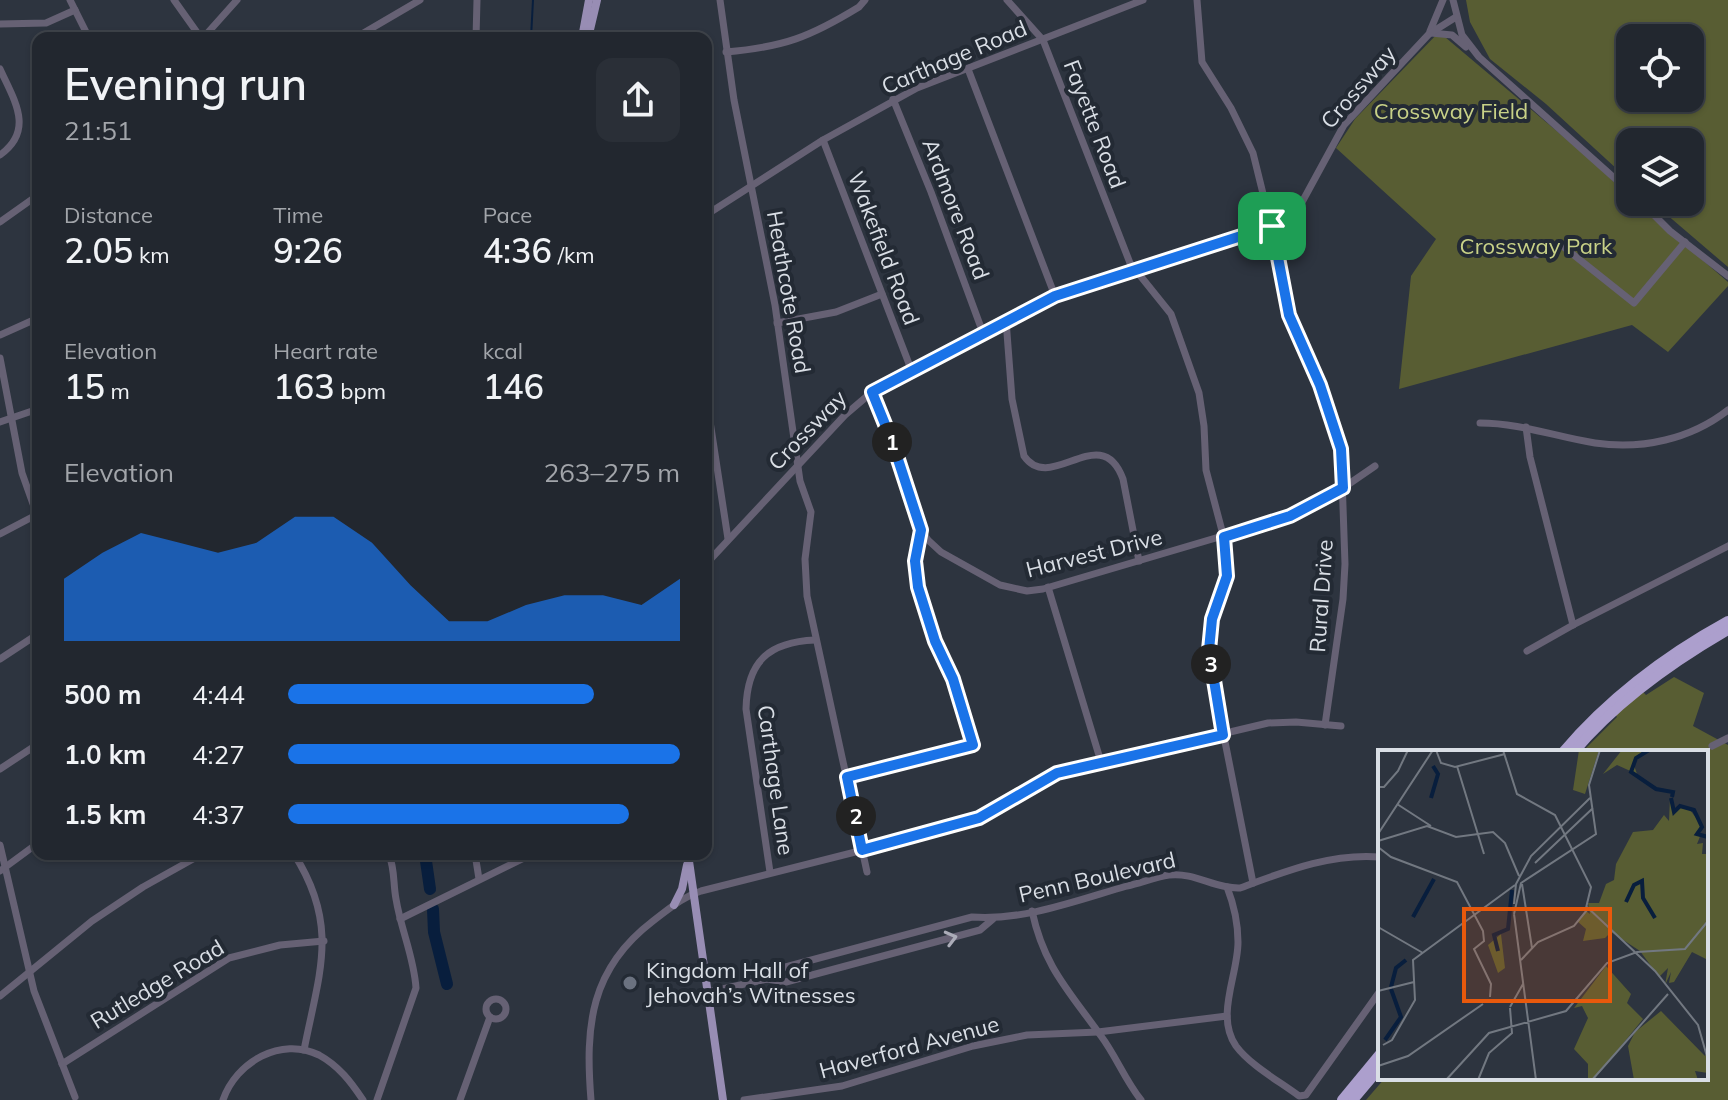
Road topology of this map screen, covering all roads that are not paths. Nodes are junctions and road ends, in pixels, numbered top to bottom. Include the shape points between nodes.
1 (70, 0) edge
2 (174, 0) edge
3 (237, 0) edge
4 (420, 0) edge
5 (477, 0) edge
6 (583, 0) edge
7 (589, 0) edge
8 (597, 0) edge
9 (720, 0) edge
10 (865, 0) edge
11 (1007, 0) edge
12 (1143, 0) edge
13 (1197, 0) edge
14 (1443, 0) edge
15 (1453, 0) edge
16 (75, 10) junction
17 (1456, 17) junction
18 (0, 24) edge
19 (582, 25) junction
20 (86, 32) edge
21 (198, 32) edge
22 (208, 32) edge
23 (365, 32) edge
24 (476, 32) edge
25 (582, 32) edge
26 (589, 32) edge
27 (1429, 34) junction
28 (1043, 40) junction
29 (726, 52) junction
30 (1479, 57) junction
31 (0, 69) edge
32 (968, 69) junction
33 (893, 99) junction
34 (823, 140) junction
35 (0, 155) edge
36 (1616, 179) edge
37 (751, 186) junction
38 (32, 199) edge
39 (712, 211) edge
40 (1656, 216) edge
41 (0, 222) edge
42 (1272, 226) junction
43 (1685, 242) junction
44 (1526, 253) dead end
45 (1135, 270) junction
46 (1728, 276) edge
47 (882, 294) junction
48 (1055, 296) junction
49 (1006, 320) junction
50 (32, 321) edge
51 (777, 323) junction
52 (983, 333) junction
53 (0, 335) edge
54 (0, 358) edge
55 (911, 369) junction
56 (872, 392) junction
57 (1728, 410) edge
58 (32, 411) edge
59 (11, 418) junction
60 (0, 422) edge
61 (1480, 423) dead end
62 (1526, 427) junction
63 (712, 434) edge
64 (798, 464) junction
65 (1375, 466) dead end
66 (1343, 488) junction
67 (32, 499) edge
68 (32, 518) edge
69 (921, 530) junction
70 (0, 534) edge
71 (1224, 537) junction
72 (728, 539) junction
73 (1728, 546) edge
74 (712, 557) edge
75 (1139, 561) junction
76 (1048, 587) junction
77 (1728, 621) edge
78 (1573, 625) junction
79 (1728, 630) edge
80 (32, 638) edge
81 (815, 640) junction
82 (1527, 651) dead end
83 (0, 659) edge
84 (1325, 725) junction
85 (1341, 726) dead end
86 (1223, 735) junction
87 (1728, 738) edge
88 (1712, 746) dead end
89 (32, 748) edge
90 (1565, 750) edge
91 (1576, 750) edge
92 (1101, 762) junction
93 (0, 769) edge
94 (847, 777) junction
95 (0, 845) edge
96 (32, 847) edge
97 (862, 850) junction
98 (1378, 857) edge
99 (191, 860) edge
100 (297, 860) edge
101 (390, 860) edge
102 (476, 860) edge
103 (519, 860) edge
104 (687, 860) edge
105 (689, 860) edge
106 (3, 869) edge
107 (770, 872) junction
108 (867, 872) dead end
109 (479, 879) junction
110 (1253, 883) junction
111 (1227, 887) junction
112 (694, 893) junction
113 (674, 905) junction
114 (1032, 911) junction
115 (400, 919) junction
116 (993, 919) junction
117 (910, 933) junction
118 (324, 941) junction
119 (913, 948) junction
120 (846, 951) junction
121 (849, 965) junction
122 (30, 971) junction
123 (767, 979) junction
124 (709, 992) junction
125 (1378, 994) edge
126 (0, 996) edge
127 (1227, 1016) junction
128 (490, 1017) dead end
129 (1098, 1032) junction
130 (304, 1050) junction
131 (1378, 1056) edge
132 (62, 1064) junction
133 (1378, 1071) edge
134 (75, 1097) dead end
135 (792, 1097) edge
136 (223, 1100) edge
137 (363, 1100) edge
138 (377, 1100) edge
139 (460, 1100) edge
140 (591, 1100) edge
141 (723, 1100) edge
142 (744, 1100) edge
143 (1141, 1100) edge
144 (1342, 1100) edge
145 (1355, 1100) edge

1 - 16 street
2 - 21 street
3 - 22 street
4 - 23 street
5 - 24 street
6 - 19 main road
7 - 19 main road
8 - 26 main road
9 - 29 street, Heathcote Road
10 - 29 street via 810,35
11 - 28 street, Fayette Road
12 - 28 street, Carthage Road
13 - 42 street, Rural Drive via 1202,62 1253,153
14 - 27 street
15 - 17 street
16 - 18 street via 46,23
16 - 20 street
17 - 27 street, Crossway
17 - 30 street
19 - 25 main road
27 - 30 street via 1452,35
27 - 42 street, Crossway via 1344,125 1296,210
28 - 32 street, Carthage Road
28 - 45 street, Fayette Road
29 - 37 street, Heathcote Road
30 - 36 street
31 - 35 street via 20,125 16,140
32 - 33 street, Carthage Road
32 - 48 street
33 - 34 street, Carthage Road
33 - 52 street, Ardmore Road
34 - 37 street, Carthage Road
34 - 47 street, Wakefield Road
37 - 39 street, Carthage Road
37 - 51 street, Heathcote Road
38 - 41 street
40 - 43 street
42 - 45 street, Crossway
42 - 66 street, Rural Drive via 1286,301 1341,449
43 - 44 street via 1634,303 1560,244 1537,255
43 - 46 street
45 - 48 street, Crossway
45 - 71 street, Fayette Road via 1171,314 1199,393 1206,470
47 - 51 street via 836,312
47 - 55 street, Wakefield Road
48 - 49 street, Crossway
49 - 52 street, Crossway
49 - 75 street via 1012,399 1024,456 1046,468 1095,455 1112,459 1123,479
50 - 53 street
51 - 64 street, Heathcote Road
52 - 55 street, Crossway
54 - 59 street
55 - 56 street, Crossway
56 - 64 street, Crossway
56 - 69 street, Harvest Drive
57 - 62 street via 1691,432 1629,445 1593,443
58 - 59 street
59 - 60 street
59 - 67 street
61 - 62 street
62 - 78 street
63 - 72 street
64 - 72 street, Crossway
64 - 81 street, Heathcote Road via 811,512 805,570
65 - 66 street, Harvest Drive
66 - 71 street, Harvest Drive via 1290,516
66 - 84 street, Rural Drive via 1343,599
68 - 70 street
69 - 76 street, Harvest Drive via 941,552 1000,585 1027,591
69 - 94 street via 915,561 918,587 973,745
71 - 75 street, Harvest Drive
71 - 86 street, Fayette Road via 1227,576 1212,619 1209,650
72 - 74 street, Crossway
73 - 78 street
75 - 76 street, Harvest Drive
76 - 92 street
77 - 90 highway via 1635,682
78 - 82 street
79 - 91 highway via 1648,683
80 - 83 street
81 - 94 street, Heathcote Road
81 - 107 street, Carthage Lane via 773,649 757,665 747,690
84 - 85 street
84 - 86 street via 1279,722
86 - 92 street
86 - 110 street, Fayette Road
87 - 88 street
89 - 93 street
92 - 97 street via 1044,779 979,818
94 - 97 street, Heathcote Road
95 - 106 street
96 - 106 street
97 - 107 street
97 - 108 street, Heathcote Road
98 - 110 street, Penn Boulevard via 1317,862
99 - 122 street via 92,921
100 - 118 street via 316,893
101 - 115 street
102 - 109 street
103 - 109 street
104 - 113 main road
105 - 112 main road
106 - 122 street
107 - 112 street
109 - 115 street
110 - 111 street, Penn Boulevard
111 - 114 street, Penn Boulevard via 1188,875 1167,875
111 - 127 street via 1238,943
112 - 113 street
112 - 124 main road
113 - 140 street via 628,944 597,995 588,1033
114 - 116 street, Penn Boulevard
114 - 129 street via 1040,945
115 - 138 street via 416,988
116 - 117 street, Penn Boulevard via 972,917
119 -> 116 street, Penn Boulevard via 980,930
117 - 119 street
117 - 120 street, Penn Boulevard
118 - 130 street
118 - 132 street, Rutledge Road via 229,958
119 - 121 street, Penn Boulevard
120 - 121 street
120 - 123 street, Penn Boulevard via 778,969
121 - 123 street, Penn Boulevard via 786,982
122 - 126 street
122 - 132 street
123 - 124 street, Penn Boulevard
124 - 141 main road
125 - 127 street via 1306,1095 1299,1096 1237,1048
127 - 129 street, Haverford Avenue
128 - 139 street
129 - 135 street, Haverford Avenue via 1027,1035 973,1046
129 - 143 street
130 - 136 street via 272,1052 253,1061 232,1081
130 - 137 street via 341,1070
131 - 144 highway
132 - 134 street
133 - 145 highway
135 - 142 street, Haverford Avenue

